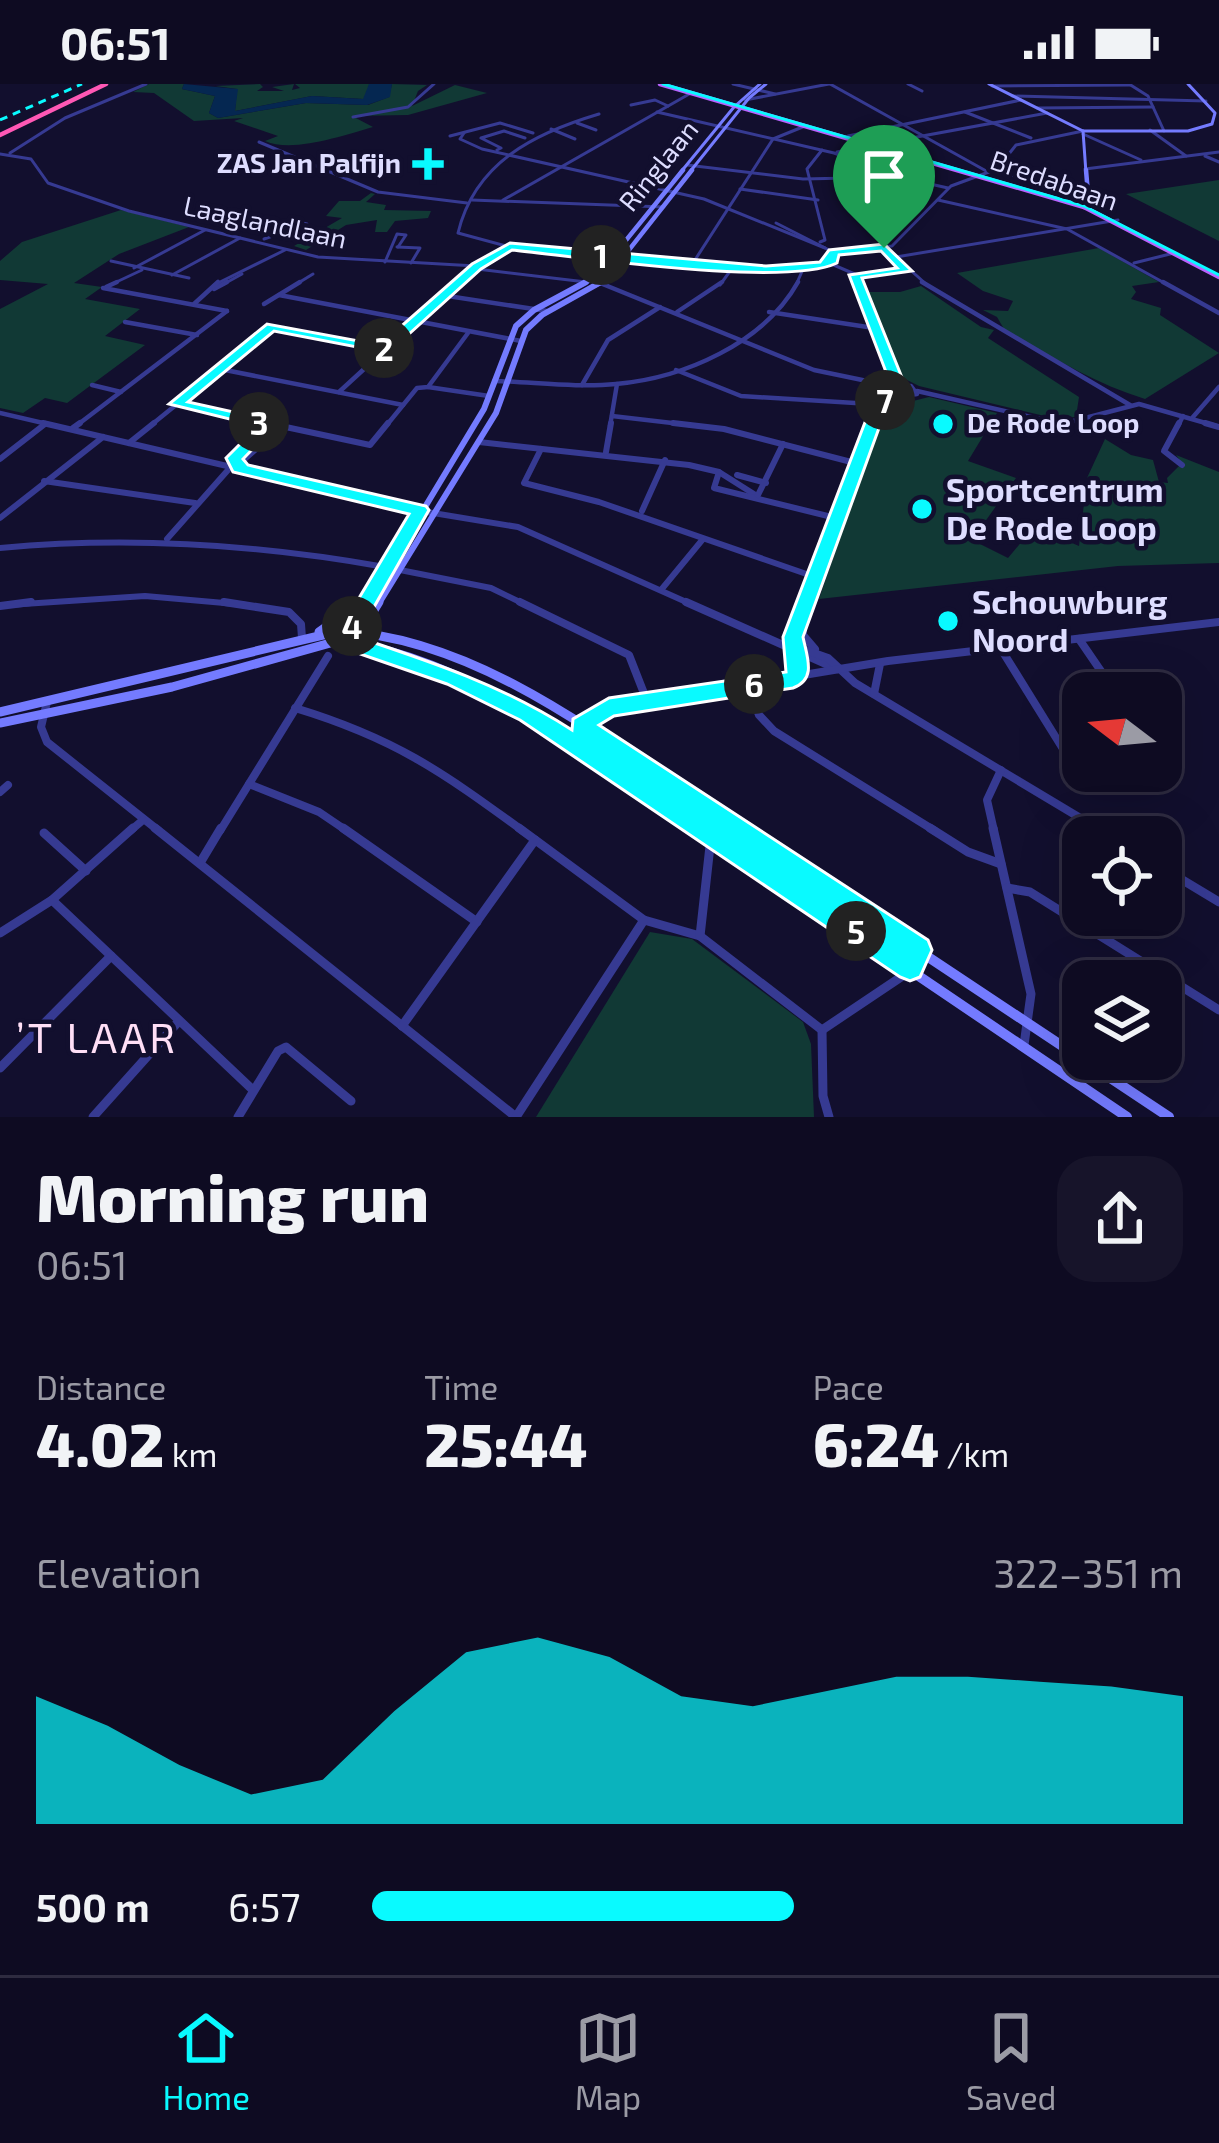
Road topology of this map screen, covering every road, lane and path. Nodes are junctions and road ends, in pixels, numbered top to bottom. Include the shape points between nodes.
1 (106, 84) edge
2 (146, 84) edge
3 (434, 84) edge
4 (660, 84) edge
5 (668, 84) edge
6 (733, 84) edge
7 (830, 84) edge
8 (908, 84) edge
9 (1026, 84) edge
10 (1130, 84) edge
11 (1189, 84) edge
12 (94, 85) edge
13 (990, 85) edge
14 (759, 87) edge
15 (922, 91) dead end
16 (691, 93) junction
17 (778, 95) junction
18 (1012, 96) junction
19 (1148, 96) junction
20 (1021, 100) junction
21 (741, 104) junction
22 (631, 105) dead end
23 (1210, 105) edge
24 (668, 106) junction
25 (1153, 107) junction
26 (1036, 108) junction
27 (964, 111) junction
28 (656, 112) junction
29 (1047, 113) junction
30 (599, 114) dead end
31 (353, 117) dead end
32 (1218, 117) edge
33 (574, 122) junction
34 (993, 123) junction
35 (902, 124) junction
36 (718, 126) junction
37 (805, 126) junction
38 (726, 128) junction
39 (549, 129) junction
40 (596, 130) dead end
41 (1150, 131) junction
42 (1164, 131) junction
43 (0, 132) edge
44 (464, 133) junction
45 (534, 133) junction
46 (1083, 133) junction
47 (450, 136) dead end
48 (848, 136) junction
49 (924, 136) junction
50 (525, 138) junction
51 (575, 139) dead end
52 (773, 139) junction
53 (1034, 139) junction
54 (260, 142) dead end
55 (870, 145) junction
56 (880, 145) junction
57 (822, 150) junction
58 (495, 152) junction
59 (505, 152) junction
60 (834, 152) junction
61 (1219, 152) edge
62 (0, 154) edge
63 (7, 154) junction
64 (1201, 154) junction
65 (1186, 156) junction
66 (854, 161) junction
67 (1144, 162) junction
68 (1219, 162) edge
69 (564, 165) junction
70 (687, 165) junction
71 (696, 166) junction
72 (997, 169) junction
73 (1085, 169) junction
74 (751, 173) junction
75 (982, 174) junction
76 (899, 177) junction
77 (848, 178) junction
78 (810, 179) junction
79 (532, 184) junction
80 (948, 188) junction
81 (740, 189) junction
82 (673, 190) junction
83 (1051, 191) dead end
84 (503, 200) junction
85 (818, 200) junction
86 (938, 200) junction
87 (470, 201) junction
88 (524, 201) junction
89 (654, 206) junction
90 (729, 206) junction
91 (664, 207) junction
92 (1087, 207) junction
93 (1115, 221) junction
94 (208, 229) junction
95 (1067, 229) junction
96 (283, 230) dead end
97 (244, 236) junction
98 (261, 241) junction
99 (816, 243) junction
100 (510, 247) junction
101 (884, 248) junction
102 (287, 249) junction
103 (833, 252) junction
104 (1174, 254) junction
105 (614, 256) junction
106 (624, 257) junction
107 (896, 257) junction
108 (111, 261) dead end
109 (385, 262) junction
110 (411, 263) junction
111 (693, 263) junction
112 (829, 263) junction
113 (1134, 263) junction
114 (733, 266) junction
115 (804, 267) junction
116 (477, 268) junction
117 (136, 270) junction
118 (906, 271) junction
119 (313, 274) dead end
120 (1219, 274) edge
121 (172, 275) junction
122 (855, 275) junction
123 (189, 278) dead end
124 (588, 282) junction
125 (600, 283) junction
126 (279, 295) junction
127 (441, 295) junction
128 (194, 304) junction
129 (264, 304) dead end
130 (660, 307) junction
131 (769, 312) junction
132 (1219, 313) edge
133 (675, 314) junction
134 (533, 316) junction
135 (125, 322) dead end
136 (413, 322) junction
137 (874, 328) junction
138 (468, 333) junction
139 (196, 335) junction
140 (508, 339) junction
141 (521, 341) junction
142 (743, 343) junction
143 (383, 350) junction
144 (220, 369) junction
145 (673, 371) junction
146 (685, 378) dead end
147 (494, 381) junction
148 (507, 382) junction
149 (617, 384) junction
150 (92, 385) dead end
151 (582, 385) junction
152 (428, 386) junction
153 (1219, 387) edge
154 (898, 390) junction
155 (917, 391) junction
156 (121, 392) junction
157 (339, 392) junction
158 (489, 396) junction
159 (881, 402) junction
160 (176, 404) junction
161 (404, 405) junction
162 (1131, 406) junction
163 (0, 413) edge
164 (613, 416) junction
165 (1184, 416) junction
166 (1193, 417) junction
167 (46, 424) junction
168 (269, 424) junction
169 (281, 427) junction
170 (1219, 427) edge
171 (71, 429) junction
172 (104, 437) junction
173 (479, 442) junction
174 (129, 443) junction
175 (783, 444) junction
176 (541, 448) junction
177 (606, 453) junction
178 (0, 459) edge
179 (665, 460) junction
180 (859, 464) junction
181 (1182, 465) dead end
182 (233, 466) junction
183 (719, 472) junction
184 (737, 475) dead end
185 (44, 481) junction
186 (766, 483) junction
187 (757, 496) junction
188 (195, 503) junction
189 (420, 510) junction
190 (434, 512) junction
191 (641, 513) junction
192 (0, 518) edge
193 (839, 520) junction
194 (703, 539) junction
195 (166, 541) junction
196 (0, 548) edge
197 (385, 567) junction
198 (399, 569) junction
199 (818, 578) junction
200 (661, 590) junction
201 (367, 596) junction
202 (0, 606) edge
203 (802, 622) junction
204 (1219, 622) edge
205 (356, 631) junction
206 (803, 635) junction
207 (307, 637) junction
208 (1079, 639) junction
209 (349, 642) junction
210 (793, 647) junction
211 (1001, 649) junction
212 (328, 656) dead end
213 (823, 656) junction
214 (880, 664) junction
215 (841, 670) junction
216 (1102, 672) edge
217 (793, 680) junction
218 (748, 685) junction
219 (874, 694) junction
220 (647, 700) junction
221 (47, 702) junction
222 (295, 708) junction
223 (1, 712) edge
224 (44, 715) junction
225 (580, 725) junction
226 (568, 739) junction
227 (1062, 747) edge
228 (1001, 770) junction
229 (249, 784) junction
230 (1077, 816) edge
231 (719, 817) junction
232 (143, 820) junction
233 (44, 832) dead end
234 (710, 832) junction
235 (535, 840) junction
236 (200, 863) junction
237 (1001, 864) junction
238 (86, 872) junction
239 (1182, 880) edge
240 (1007, 887) junction
241 (52, 900) junction
242 (1219, 902) edge
243 (644, 920) junction
244 (477, 922) junction
245 (0, 933) edge
246 (700, 935) junction
247 (918, 950) junction
248 (111, 956) junction
249 (910, 968) junction
250 (1219, 1010) edge
251 (178, 1021) junction
252 (1030, 1025) junction
253 (402, 1026) junction
254 (821, 1030) junction
255 (1023, 1047) junction
256 (0, 1068) edge
257 (253, 1090) junction
258 (351, 1101) dead end
259 (831, 1116) edge
260 (93, 1117) edge
261 (238, 1117) edge
262 (516, 1117) edge
263 (1127, 1117) edge
264 (1169, 1117) edge

1 - 43 highway
2 - 63 street via 65,118
3 - 31 street via 408,107
4 - 16 main road, Bredabaan
5 - 21 main road, Bredabaan
6 - 14 street
7 - 17 street
7 - 35 street
8 - 15 street
9 - 10 street
9 - 13 street
10 - 19 street
11 - 23 street
12 - 43 highway
13 - 18 street
14 - 17 street
14 - 21 street
16 - 21 main road, Bredabaan
16 - 24 street
17 - 21 street
18 - 19 street
18 - 20 street
19 - 23 street
19 - 25 street
20 - 26 street
20 - 27 street
21 - 36 street, Ringlaan
21 - 37 main road, Bredabaan
21 - 38 street, Ringlaan
21 - 48 main road, Bredabaan
22 - 24 street
23 - 32 street
24 - 28 street
25 - 26 street
25 - 42 street
26 - 29 street
27 - 34 street
27 - 35 street
28 - 36 street
28 - 69 street
29 - 34 street
29 - 46 street
30 - 33 street
32 - 42 street via 1201,129
33 - 39 street
33 - 40 street
34 - 49 street
34 - 53 street
35 - 48 street
35 - 49 street
36 - 38 street
36 - 70 street, Ringlaan
37 - 52 street
37 - 55 main road, Bredabaan
38 - 52 street
38 - 71 street, Ringlaan
39 - 45 street
39 - 51 street
41 - 42 street
41 - 46 street
41 - 65 street
44 - 45 street via 500,123
44 - 47 street
44 - 58 street via 460,139
45 - 50 street
46 - 53 street
46 - 67 street
46 - 73 street
48 - 56 main road, Bredabaan
49 - 56 street
49 - 75 street
50 - 58 street via 505,131 481,138 501,148
50 - 59 street
52 - 57 street
52 - 74 street
53 - 72 street via 1016,145
54 - 87 street via 378,192
55 - 60 street
55 - 75 main road, Bredabaan
56 - 75 main road, Bredabaan
57 - 60 street
57 - 78 street via 807,170
58 - 59 street
59 - 69 street
59 - 87 street
60 - 66 street
61 - 64 street
62 - 63 street
63 - 94 street, Laaglandlaan via 35,161 53,185
64 - 65 street
64 - 68 street
65 - 67 street
66 - 76 street
66 - 77 street
67 - 73 street
69 - 79 street
69 - 82 street
70 - 71 street
70 - 82 street, Ringlaan
71 - 74 street
71 - 82 street, Ringlaan
72 - 75 street
72 - 83 street
73 - 92 street
74 - 78 street
74 - 81 street
75 - 80 street
75 - 92 main road, Bredabaan
76 - 77 street
76 - 80 street
77 - 78 street
78 - 85 street
79 - 84 street
79 - 88 street
80 - 86 street
81 - 85 street
81 - 90 street
82 - 89 street, Ringlaan
82 - 90 street
82 - 91 street, Ringlaan
84 - 87 street
84 - 88 street
85 - 99 street via 826,240
86 - 95 street
86 - 101 street
87 - 100 street via 458,231
88 - 89 street
89 - 91 street
89 - 105 street, Ringlaan
90 - 99 street
90 - 111 street
91 - 106 street, Ringlaan
92 - 93 main road, Bredabaan
93 - 95 street
93 - 104 main road, Bredabaan
93 - 120 main road, Bredabaan
94 - 97 street, Laaglandlaan
94 - 117 street
95 - 107 street
95 - 113 street
96 - 98 street
97 - 98 street, Laaglandlaan
97 - 121 street
98 - 102 street, Laaglandlaan
99 - 103 street
100 - 105 street
100 - 116 street
101 - 103 street
101 - 107 street
102 - 109 street, Laaglandlaan
102 - 128 street
103 - 112 street
104 - 113 street
104 - 120 main road, Bredabaan
105 - 106 street
105 - 124 street, Ringlaan
106 - 111 street
106 - 125 street, Ringlaan
107 - 118 street
108 - 117 street
109 - 110 street, Laaglandlaan
109 - 110 street via 396,247 420,248
110 - 116 street, Laaglandlaan
111 - 114 street
112 - 115 street
112 - 122 street
113 - 132 street
114 - 115 street
114 - 133 street via 718,288
115 - 131 street
116 - 124 street, Laaglandlaan
116 - 127 street
117 - 121 street
117 - 128 street via 107,289
118 - 122 street
118 - 162 street
119 - 126 street
121 - 123 street
122 - 137 street
124 - 125 street, Laaglandlaan
124 - 134 street, Ringlaan
125 - 130 street, Laaglandlaan
125 - 134 street, Ringlaan
126 - 129 street
126 - 136 street
127 - 134 street
127 - 136 street
128 - 139 street via 227,311
130 - 133 street, Laaglandlaan
130 - 151 street via 608,340
131 - 137 street
131 - 142 street
133 - 142 street, Laaglandlaan
134 - 140 street
134 - 141 street
135 - 139 street
136 - 138 street
136 - 143 street
137 - 154 street
138 - 140 street
138 - 152 street
139 - 156 street
140 - 141 street
140 - 147 street
141 - 148 street
142 - 145 street
142 - 154 street, Laaglandlaan
143 - 144 street via 272,327
143 - 157 street
144 - 157 street
144 - 160 street
145 - 146 street
145 - 149 street
145 - 159 street via 741,396
147 - 148 street
147 - 158 street
148 - 151 street
148 - 173 street
149 - 151 street
149 - 164 street
150 - 156 street
152 - 158 street
152 - 161 street
153 - 166 street
154 - 155 street, Laaglandlaan
154 - 155 street via 912,397
154 - 159 street
155 - 162 street, Laaglandlaan via 1063,424
156 - 171 street
157 - 161 street
158 - 189 street
159 - 180 street
160 - 168 street
160 - 174 street
161 - 169 street via 370,445
162 - 165 street
163 - 167 street
164 - 175 street
164 - 177 street
165 - 166 street
165 - 181 street via 1164,451
166 - 170 street
167 - 171 street
167 - 178 street
168 - 169 street
168 - 182 street
169 - 182 street
171 - 172 street
172 - 174 street
172 - 185 street
173 - 176 street
173 - 190 street
174 - 182 street
175 - 180 street
175 - 186 street
176 - 177 street
176 - 191 street via 524,482
177 - 179 street
179 - 183 street
179 - 191 street
180 - 193 street
182 - 188 street
182 - 189 street
183 - 187 street
183 - 187 street via 714,488
184 - 186 street
185 - 188 street
185 - 192 street
186 - 187 street
187 - 193 street
188 - 195 street
189 - 190 street
189 - 197 street
190 - 198 street
190 - 200 street via 518,527
191 - 194 street
193 - 199 street
194 - 199 street
194 - 200 street
195 - 196 street
195 - 197 street via 255,544
197 - 201 street
198 - 205 street
198 - 220 street via 491,588 629,655
199 - 203 street
200 - 210 street
201 - 205 street
201 - 207 street
202 - 207 street via 188,596 290,611
203 - 206 street
203 - 210 street
204 - 208 street
205 - 207 street
205 - 209 street
205 - 225 street via 468,667
206 - 210 street
206 - 213 street
207 - 221 street
208 - 211 street
208 - 216 street
209 - 224 street
209 - 226 street via 492,694
210 - 213 street
210 - 215 street
210 - 217 street via 800,671
211 - 214 street
211 - 227 street
212 - 222 street
213 - 215 street
214 - 215 street
214 - 219 street
215 - 217 street
215 - 219 street
217 - 218 street
218 - 220 street
218 - 237 street via 774,731 968,852
219 - 228 street
220 - 225 street via 596,712
221 - 223 street
221 - 224 street
222 - 229 street
222 - 235 street via 405,748
223 - 224 street
224 - 232 street via 46,742
225 - 226 street
225 - 231 street
226 - 234 street
228 - 230 street
228 - 237 street via 987,800
229 - 236 street
229 - 244 street via 319,812
231 - 234 street
231 - 247 street
232 - 236 street
232 - 238 street
233 - 238 street
234 - 246 street
234 - 249 street
235 - 243 street
235 - 244 street
236 - 253 street
237 - 240 street
238 - 241 street
239 - 242 street
240 - 250 street via 1030,892
240 - 252 street via 1031,994
241 - 245 street
241 - 248 street
243 - 246 street
243 - 262 street
244 - 253 street
246 - 254 street
247 - 249 street
247 - 252 street
248 - 251 street
248 - 256 street
249 - 254 street
249 - 255 street
251 - 257 street
251 - 260 street
252 - 255 street
252 - 264 street
253 - 262 street
254 - 259 street
255 - 263 street
257 - 258 street via 286,1047
257 - 261 street

